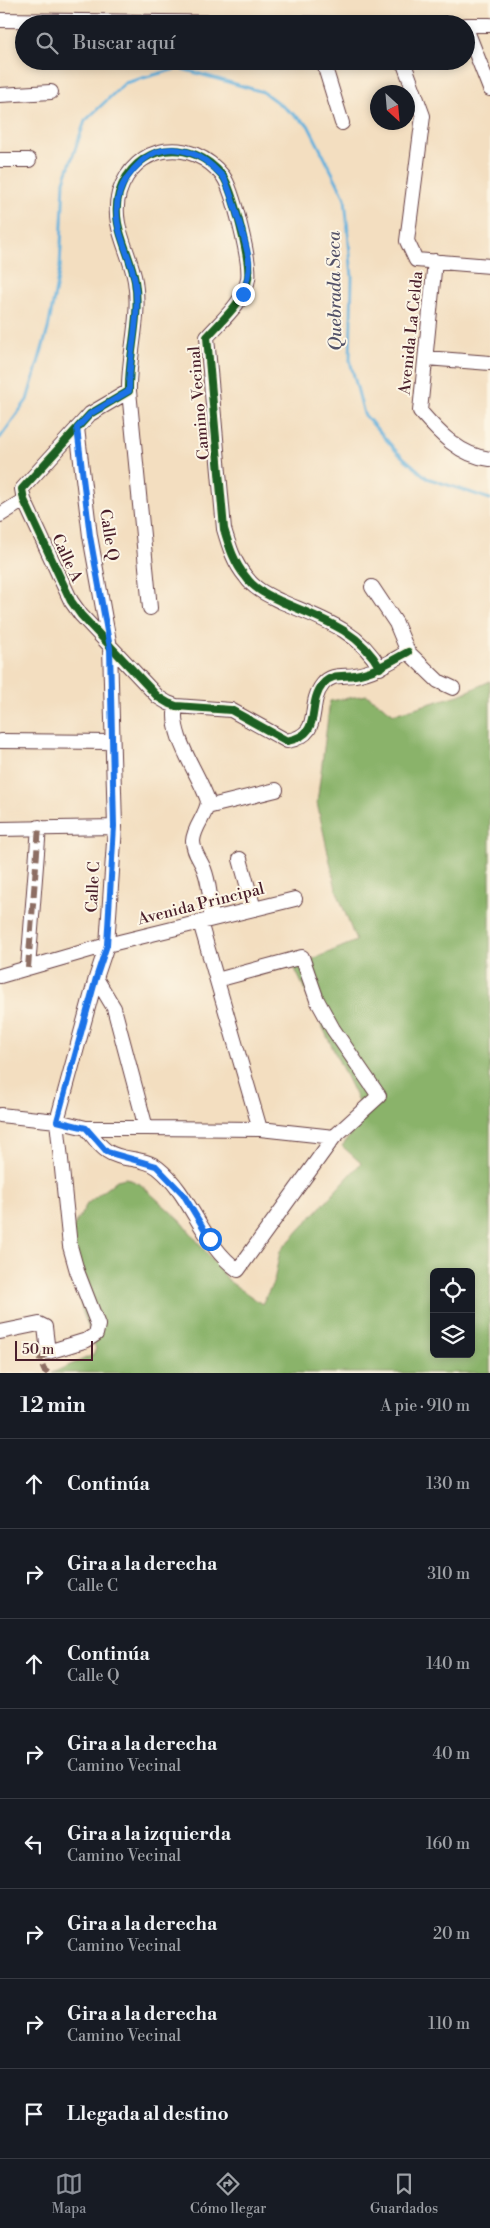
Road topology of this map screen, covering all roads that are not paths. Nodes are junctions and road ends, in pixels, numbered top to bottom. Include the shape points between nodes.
1 (0, 20) edge
2 (15, 20) edge
3 (490, 25) edge
4 (475, 26) edge
5 (475, 50) edge
6 (326, 70) edge
7 (406, 70) edge
8 (490, 89) edge
9 (51, 92) dead end
10 (0, 95) edge
11 (342, 123) dead end
12 (0, 160) edge
13 (29, 160) dead end
14 (435, 261) junction
15 (490, 266) edge
16 (426, 358) junction
17 (490, 364) edge
18 (129, 391) junction
19 (77, 428) junction
20 (490, 459) edge
21 (24, 500) junction
22 (0, 515) edge
23 (372, 587) dead end
24 (150, 608) dead end
25 (110, 648) junction
26 (408, 652) junction
27 (380, 668) junction
28 (453, 688) dead end
29 (176, 706) junction
30 (0, 742) edge
31 (112, 742) junction
32 (276, 790) dead end
33 (207, 807) junction
34 (114, 826) junction
35 (39, 827) junction
36 (0, 829) edge
37 (240, 859) dead end
38 (295, 899) dead end
39 (254, 909) junction
40 (205, 921) junction
41 (107, 945) junction
42 (28, 968) junction
43 (0, 976) edge
44 (96, 978) junction
45 (217, 980) junction
46 (0, 1114) edge
47 (0, 1120) edge
48 (57, 1121) junction
49 (86, 1128) junction
50 (146, 1128) junction
51 (260, 1129) junction
52 (334, 1137) junction
53 (0, 1332) edge

1 - 2 street
3 - 4 street
5 - 8 street
6 - 11 street
7 - 14 street via 423,116 407,241 416,260
9 - 10 street
12 - 13 street
14 - 15 street
14 - 16 street, Avenida La Celda
16 - 17 street
16 - 20 street, Avenida La Celda via 420,412 442,436 476,458
18 - 19 street via 90,414
18 - 24 street, Camino Vecinal
18 - 27 street, Camino Vecinal via 128,367 137,303 135,281 118,230 119,194 127,177 148,156 162,150 180,149 207,162 224,177 249,259 248,280 243,294 207,337 224,528 230,550 246,578 262,592 350,633 372,653
19 - 21 street via 25,483 22,489
19 - 25 street, Calle Q via 90,536
21 - 22 street
21 - 25 street, Calle A via 71,602
23 - 26 street via 396,623
25 - 29 street, Calle A via 158,697
25 - 31 street, Calle C
26 - 27 street
26 - 28 street via 438,681
27 - 29 street via 334,676 323,683 311,727 296,740 280,739 232,710
29 - 33 street via 177,730 205,792
30 - 31 street
31 - 34 street, Calle C
32 - 33 street
33 - 40 street via 193,841 211,901
34 - 35 street
34 - 41 street, Calle C
35 - 36 street
35 - 42 street
37 - 39 street
38 - 39 street, Avenida Principal
39 - 40 street, Avenida Principal
40 - 41 street, Avenida Principal
40 - 45 street
41 - 42 street, Avenida Principal
41 - 44 street, Calle C
42 - 43 street, Avenida Principal
44 - 48 street, Calle C
44 - 50 street via 114,1008
45 - 51 street
45 - 52 street via 302,957 317,1000 333,1029 379,1096
46 - 47 street
46 - 48 street
48 - 49 street
48 - 53 street via 70,1246 98,1325 96,1334 48,1352 45,1328 39,1324
49 - 50 street
49 - 52 street via 107,1152 156,1166 183,1194 210,1239 238,1270
50 - 51 street
51 - 52 street

